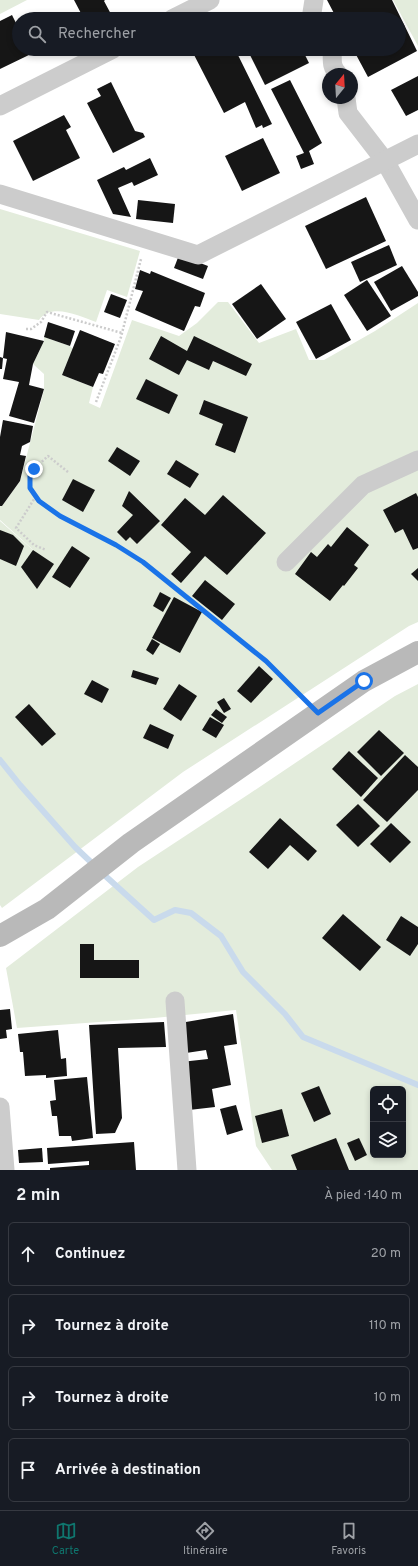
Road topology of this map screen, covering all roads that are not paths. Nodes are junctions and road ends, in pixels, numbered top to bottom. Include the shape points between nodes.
1 (210, 0) edge
2 (314, 0) edge
3 (186, 12) edge
4 (312, 12) edge
5 (99, 56) edge
6 (331, 56) edge
7 (333, 68) edge
8 (347, 104) edge
9 (0, 106) edge
10 (418, 144) edge
11 (385, 161) junction
12 (0, 194) edge
13 (418, 220) edge
14 (418, 460) edge
15 (286, 562) dead end
16 (418, 652) edge
17 (0, 936) edge
18 (175, 1001) dead end
19 (0, 1107) edge
20 (5, 1170) edge
21 (187, 1170) edge

1 - 3 street
2 - 4 street
5 - 9 street
6 - 7 street
8 - 11 street via 348,113
10 - 11 street
11 - 12 street via 198,255
11 - 13 street
14 - 15 street via 363,485
16 - 17 main road via 364,681 131,843 47,910
18 - 21 street
19 - 20 street

